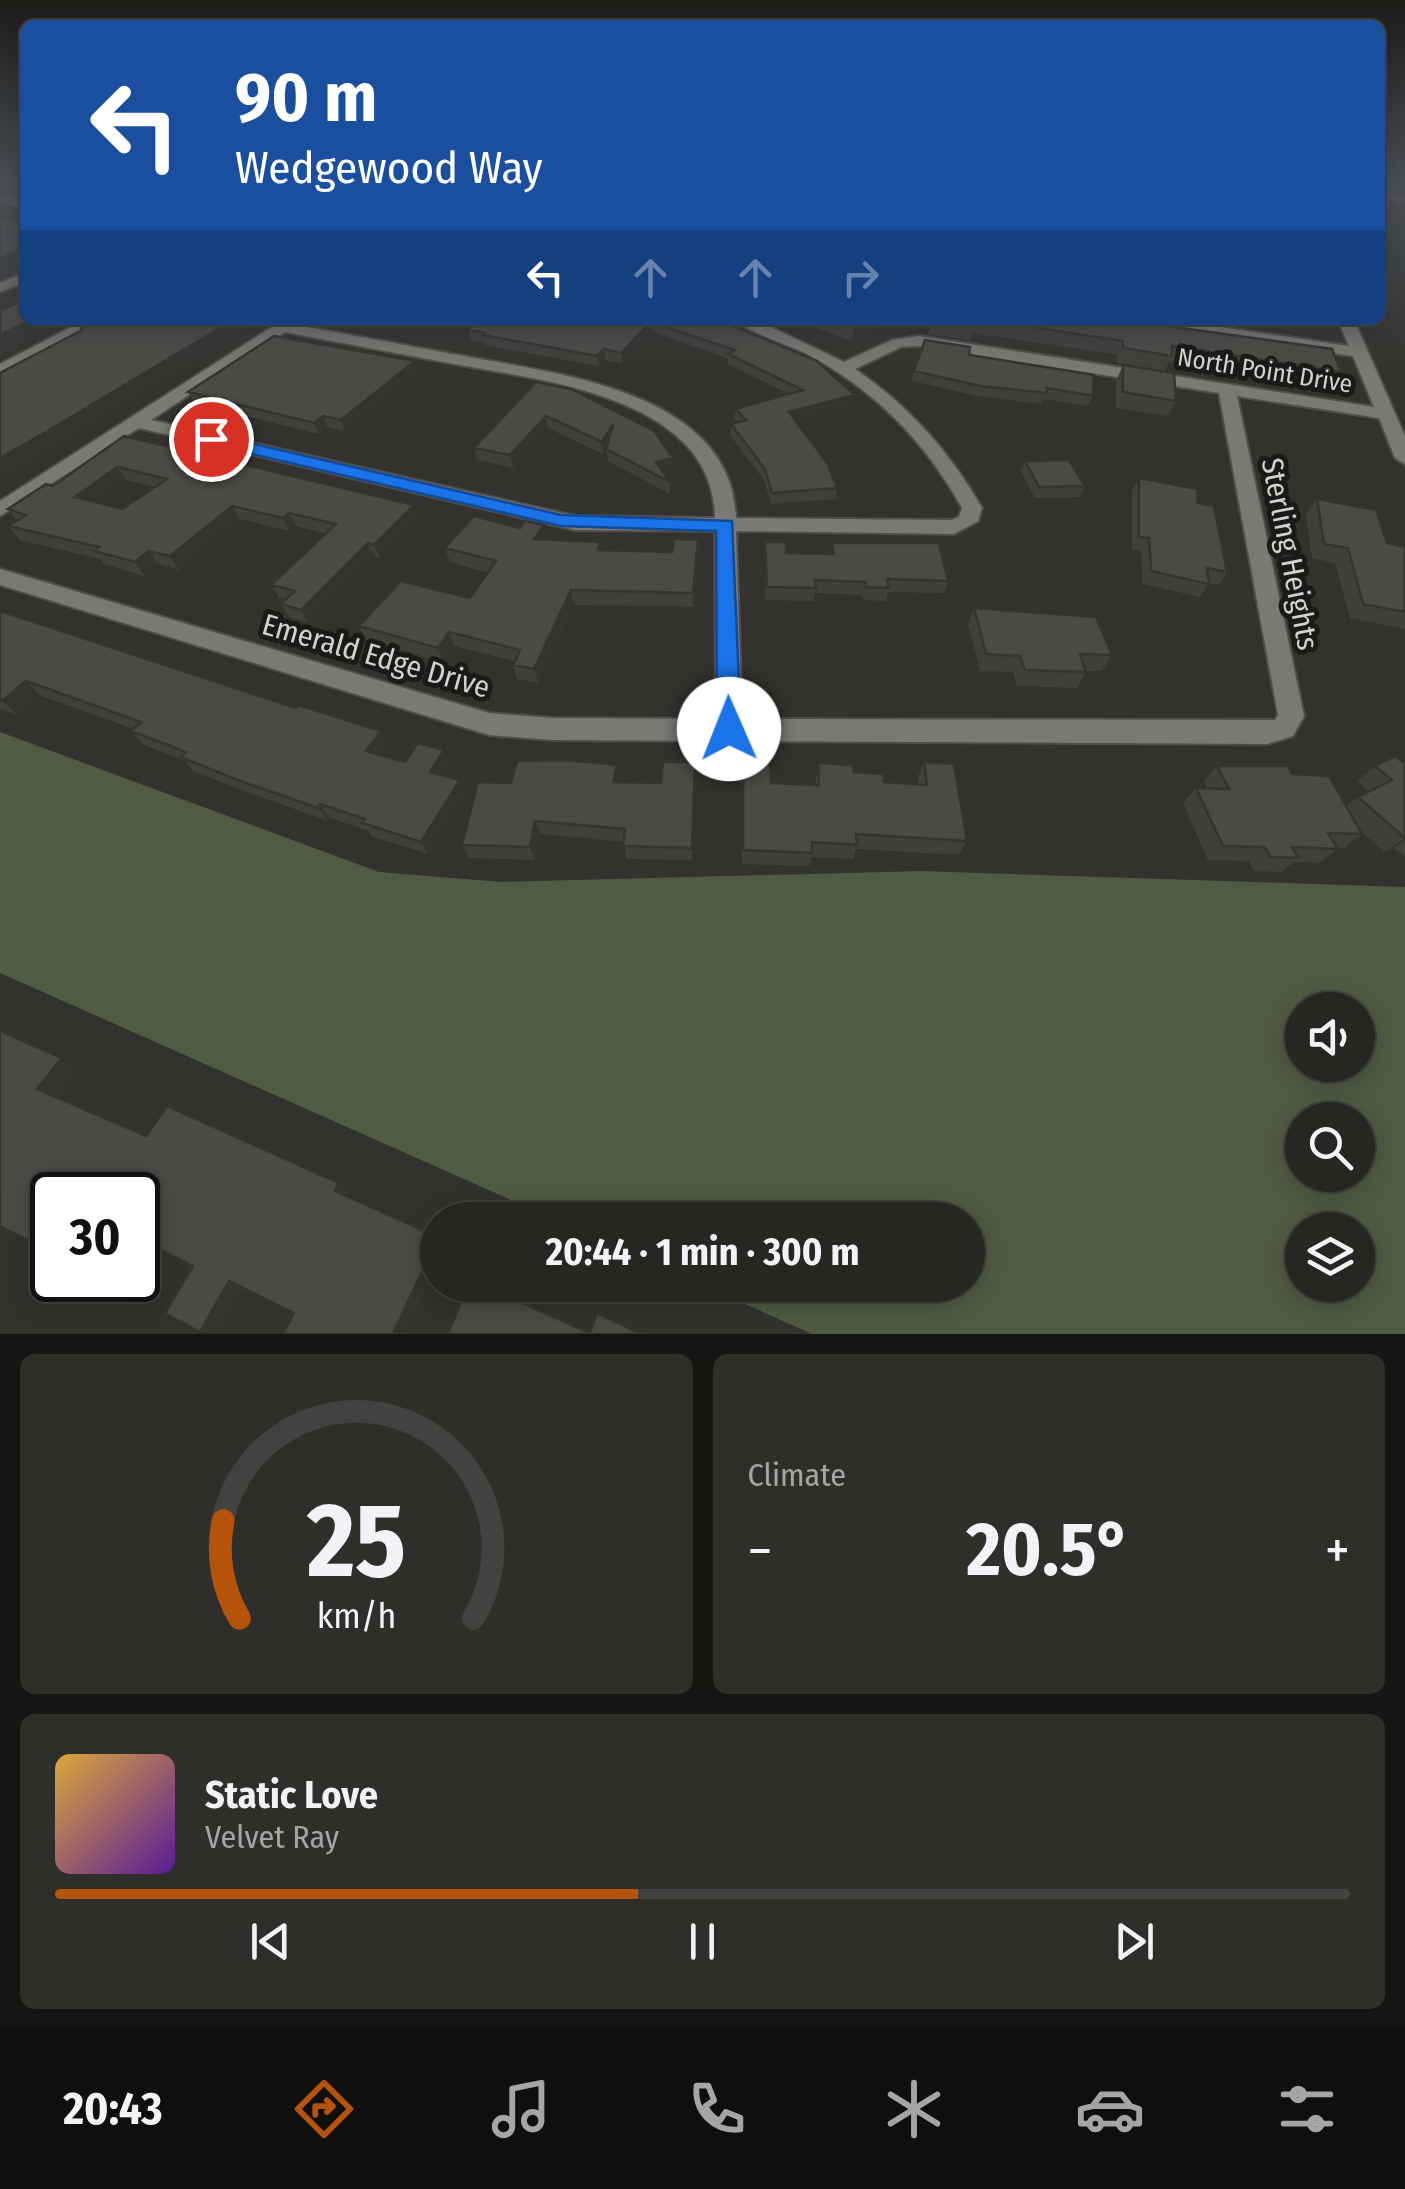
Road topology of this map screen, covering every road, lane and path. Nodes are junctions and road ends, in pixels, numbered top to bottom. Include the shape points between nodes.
1 (88, 325) edge
2 (286, 325) edge
3 (293, 325) edge
4 (754, 325) edge
5 (1176, 325) edge
6 (1348, 325) edge
7 (1359, 352) junction
8 (844, 368) junction
9 (0, 371) edge
10 (1227, 389) junction
11 (1386, 414) junction
12 (136, 422) junction
13 (1405, 458) edge
14 (0, 510) edge
15 (725, 526) junction
16 (0, 578) edge
17 (1284, 728) joint
18 (729, 729) junction

1 - 9 street
2 - 12 street
3 - 15 street via 624,396 672,424 708,460 722,490
4 - 8 street
5 - 7 street
6 - 7 street
7 - 11 street
8 - 10 street, North Point Drive via 919,341
8 - 15 street via 893,402 936,448 972,508 968,521
10 - 11 street, North Point Drive
10 - 17 street, Sterling Heights via 1291,716
11 - 13 street
12 - 14 street
12 - 15 street via 561,520
15 - 18 street
16 - 18 street, Emerald Edge Drive via 465,719 538,728
17 - 18 street, Emerald Edge Drive

